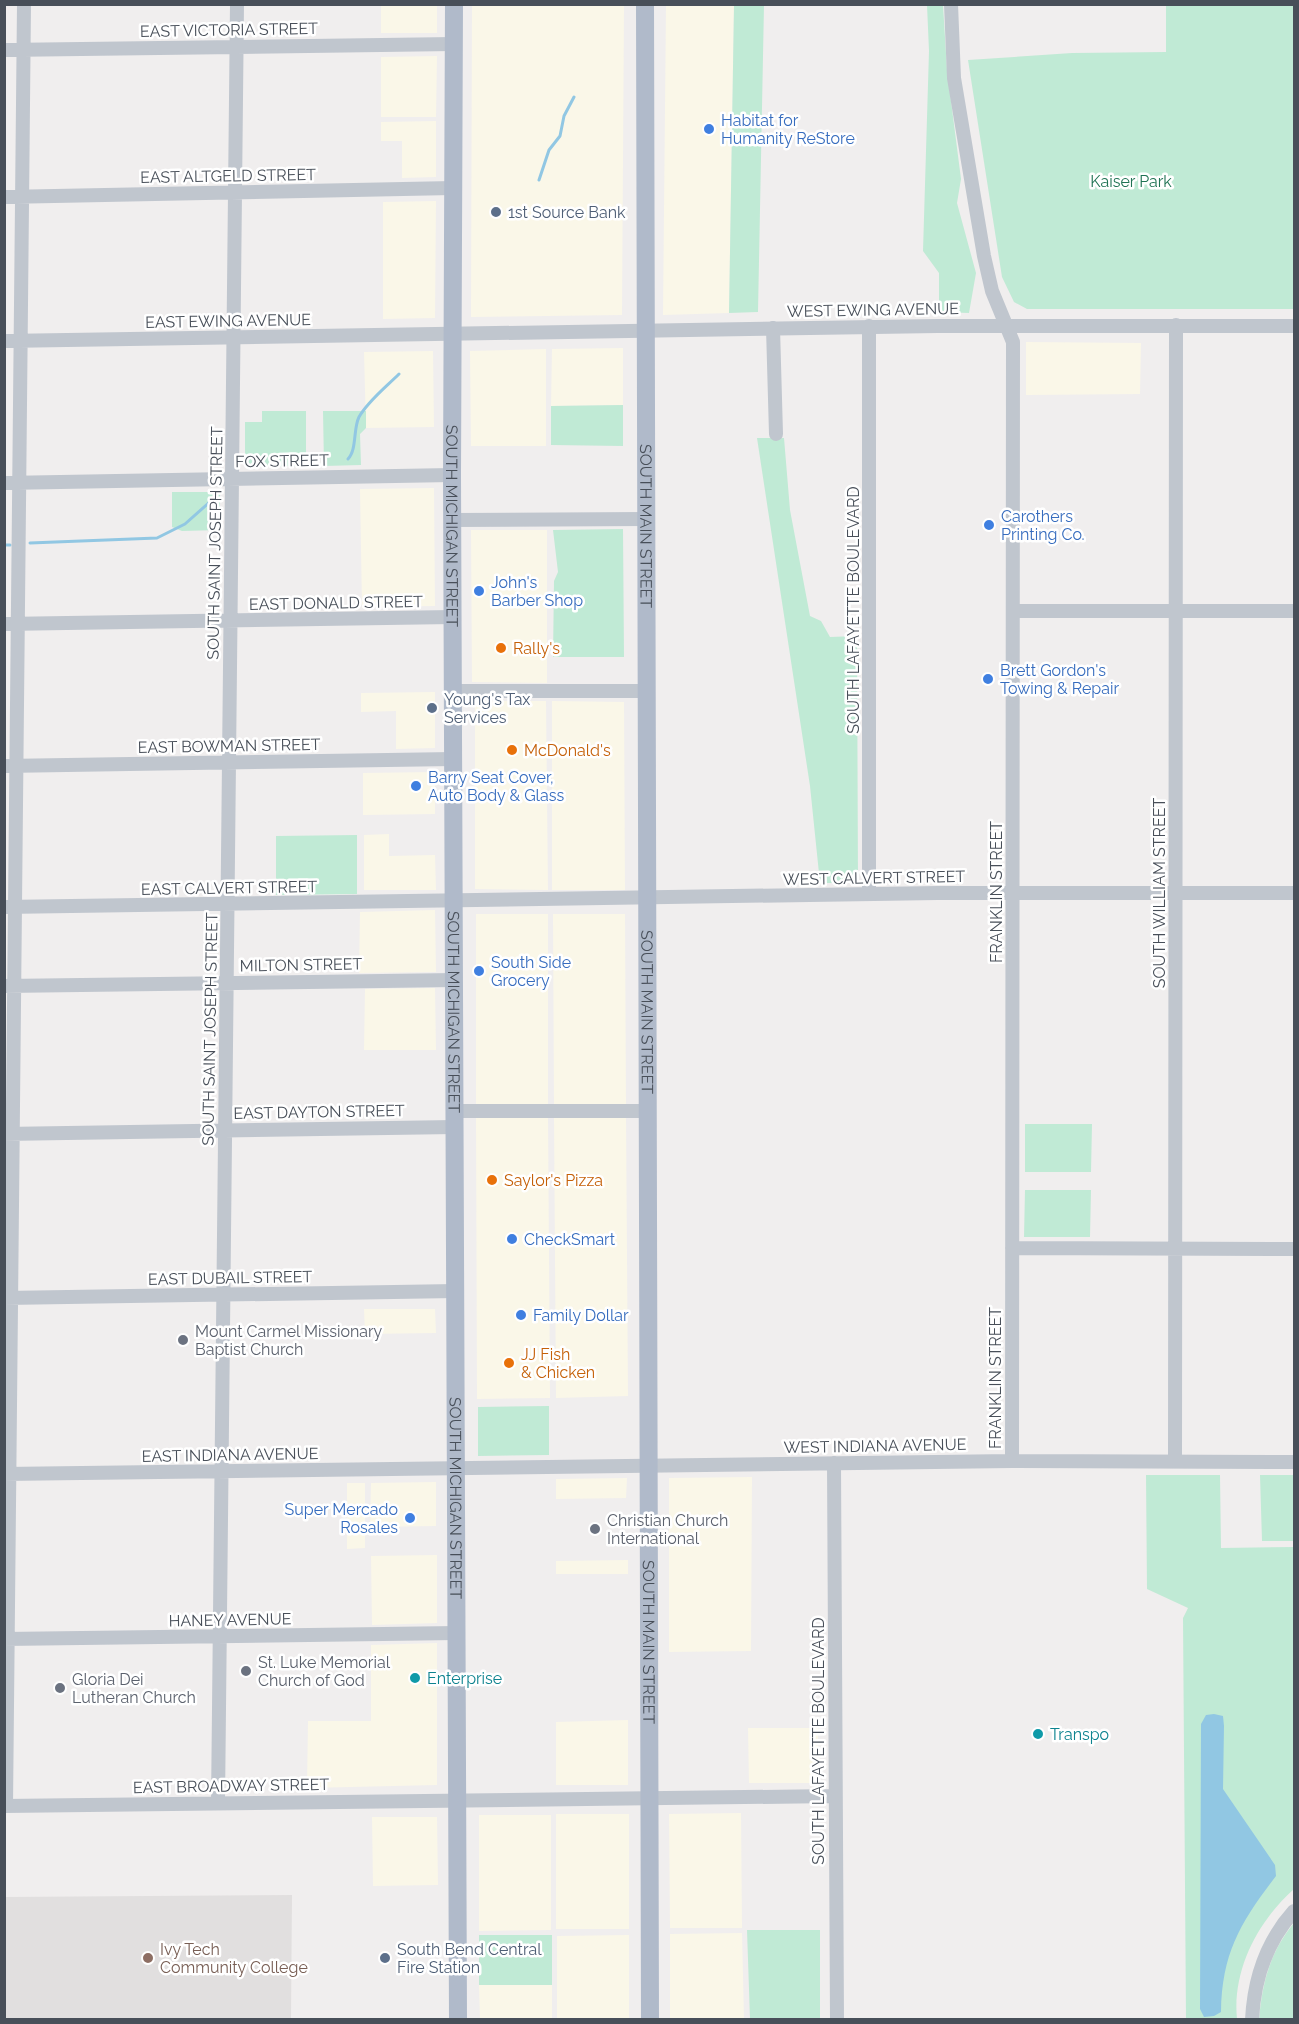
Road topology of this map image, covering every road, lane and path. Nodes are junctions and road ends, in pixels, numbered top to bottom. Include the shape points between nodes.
1 (24, 4) edge
2 (237, 4) edge
3 (454, 4) edge
4 (645, 4) edge
5 (951, 4) edge
6 (454, 44) junction
7 (236, 45) junction
8 (24, 49) junction
9 (4, 50) edge
10 (453, 188) junction
11 (235, 192) junction
12 (4, 196) edge
13 (23, 196) junction
14 (1176, 325) junction
15 (1007, 326) junction
16 (1294, 326) edge
17 (869, 327) junction
18 (773, 328) junction
19 (644, 330) junction
20 (452, 335) junction
21 (234, 337) junction
22 (22, 340) junction
23 (4, 341) edge
24 (776, 434) dead end
25 (452, 475) junction
26 (232, 479) junction
27 (4, 483) edge
28 (21, 483) junction
29 (645, 519) junction
30 (452, 520) junction
31 (1014, 611) junction
32 (1176, 611) junction
33 (1294, 611) edge
34 (453, 617) junction
35 (231, 621) junction
36 (4, 624) edge
37 (19, 624) junction
38 (453, 691) junction
39 (645, 691) junction
40 (454, 759) junction
41 (230, 762) junction
42 (11, 765) edge
43 (1013, 893) junction
44 (1176, 893) junction
45 (1294, 893) edge
46 (869, 894) junction
47 (645, 899) junction
48 (454, 901) junction
49 (228, 904) junction
50 (10, 907) edge
51 (454, 980) junction
52 (227, 983) junction
53 (10, 986) edge
54 (648, 1111) junction
55 (455, 1119) junction
56 (225, 1130) junction
57 (9, 1134) edge
58 (1012, 1248) junction
59 (1294, 1249) edge
60 (1175, 1250) junction
61 (456, 1291) junction
62 (224, 1295) junction
63 (8, 1298) edge
64 (1012, 1461) junction
65 (1175, 1461) junction
66 (1294, 1462) edge
67 (834, 1463) junction
68 (649, 1464) junction
69 (456, 1468) junction
70 (222, 1472) junction
71 (7, 1474) edge
72 (457, 1633) junction
73 (220, 1636) junction
74 (6, 1639) edge
75 (835, 1797) junction
76 (650, 1798) junction
77 (457, 1800) junction
78 (218, 1803) junction
79 (5, 1806) edge
80 (1294, 1911) edge
81 (458, 2019) edge
82 (650, 2019) edge
83 (837, 2019) edge
84 (1252, 2019) edge

1 - 8 street
2 - 7 street, SOUTH SAINT JOSEPH STREET
3 - 6 main road, SOUTH MICHIGAN STREET
4 - 19 main road, SOUTH MAIN STREET
5 - 15 street, FRANKLIN STREET via 954,78 984,256 992,291
6 - 7 street, EAST VICTORIA STREET
6 - 10 main road, SOUTH MICHIGAN STREET
7 - 8 street, EAST VICTORIA STREET
7 - 11 street, SOUTH SAINT JOSEPH STREET
8 - 9 street, EAST VICTORIA STREET
8 - 13 street
10 - 11 street, EAST ALTGELD STREET
10 - 20 main road, SOUTH MICHIGAN STREET
11 - 13 street, EAST ALTGELD STREET
11 - 21 street, SOUTH SAINT JOSEPH STREET
12 - 13 street, EAST ALTGELD STREET
13 - 22 street
14 - 15 street, WEST EWING AVENUE
14 - 16 street, WEST EWING AVENUE
14 - 32 street, SOUTH WILLIAM STREET
15 - 17 street, WEST EWING AVENUE
15 - 31 street, FRANKLIN STREET via 1012,334 1013,353
17 - 18 street, WEST EWING AVENUE
17 - 46 street, SOUTH LAFAYETTE BOULEVARD
18 - 19 street, WEST EWING AVENUE
18 - 24 street
19 - 20 street, WEST EWING AVENUE
19 - 29 main road, SOUTH MAIN STREET
20 - 21 street, EAST EWING AVENUE
20 - 25 main road, SOUTH MICHIGAN STREET
21 - 22 street, EAST EWING AVENUE
21 - 26 street, SOUTH SAINT JOSEPH STREET
22 - 23 street, EAST EWING AVENUE
22 - 28 street
25 - 26 street, FOX STREET
25 - 30 main road, SOUTH MICHIGAN STREET
26 - 28 street, FOX STREET
26 - 35 street, SOUTH SAINT JOSEPH STREET
27 - 28 street, FOX STREET
28 - 37 street
29 - 30 street
29 - 39 main road, SOUTH MAIN STREET
30 - 34 main road, SOUTH MICHIGAN STREET
31 - 32 street
31 - 43 street, FRANKLIN STREET
32 - 33 street
32 - 44 street, SOUTH WILLIAM STREET
34 - 35 street, EAST DONALD STREET
34 - 38 main road, SOUTH MICHIGAN STREET
35 - 37 street, EAST DONALD STREET
35 - 41 street, SOUTH SAINT JOSEPH STREET
36 - 37 street, EAST DONALD STREET
37 - 42 street
38 - 39 street
38 - 40 main road, SOUTH MICHIGAN STREET
39 - 47 main road, SOUTH MAIN STREET
40 - 41 street, EAST BOWMAN STREET
40 - 48 main road, SOUTH MICHIGAN STREET
41 - 42 street, EAST BOWMAN STREET
41 - 49 street, SOUTH SAINT JOSEPH STREET
42 - 50 street
43 - 44 street, WEST CALVERT STREET
43 - 46 street, WEST CALVERT STREET
43 - 58 street, FRANKLIN STREET
44 - 45 street, WEST CALVERT STREET
44 - 60 street, SOUTH WILLIAM STREET
46 - 47 street, WEST CALVERT STREET
47 - 48 street, WEST CALVERT STREET
47 - 54 main road, SOUTH MAIN STREET
48 - 49 street, EAST CALVERT STREET
48 - 51 main road, SOUTH MICHIGAN STREET
49 - 50 street, EAST CALVERT STREET
49 - 52 street, SOUTH SAINT JOSEPH STREET
50 - 53 street
51 - 52 street, MILTON STREET
51 - 55 main road, SOUTH MICHIGAN STREET
52 - 53 street, MILTON STREET
52 - 56 street, SOUTH SAINT JOSEPH STREET
53 - 57 street
54 - 55 street, EAST DAYTON STREET
54 - 68 main road, SOUTH MAIN STREET
55 - 56 street, EAST DAYTON STREET
55 - 61 main road, SOUTH MICHIGAN STREET
56 - 57 street, EAST DAYTON STREET
56 - 62 street, SOUTH SAINT JOSEPH STREET
57 - 63 street
58 - 60 street
58 - 64 street, FRANKLIN STREET
59 - 60 street
60 - 65 street, SOUTH WILLIAM STREET
61 - 62 street, EAST DUBAIL STREET
61 - 69 main road, SOUTH MICHIGAN STREET
62 - 63 street, EAST DUBAIL STREET
62 - 70 street, SOUTH SAINT JOSEPH STREET
63 - 71 street
64 - 65 street, WEST INDIANA AVENUE
64 - 67 street, WEST INDIANA AVENUE
65 - 66 street, WEST INDIANA AVENUE
67 - 68 street, WEST INDIANA AVENUE
67 - 75 street, SOUTH LAFAYETTE BOULEVARD
68 - 69 street, WEST INDIANA AVENUE
68 - 76 main road, SOUTH MAIN STREET
69 - 70 street, EAST INDIANA AVENUE
69 - 72 main road, SOUTH MICHIGAN STREET
70 - 71 street, EAST INDIANA AVENUE
70 - 73 street, SOUTH SAINT JOSEPH STREET
71 - 74 street
72 - 73 street, HANEY AVENUE
72 - 77 main road, SOUTH MICHIGAN STREET
73 - 74 street, HANEY AVENUE
73 - 78 street, SOUTH SAINT JOSEPH STREET
74 - 79 street
75 - 76 street, EAST BROADWAY STREET
75 - 83 street, SOUTH LAFAYETTE BOULEVARD
76 - 77 street, EAST BROADWAY STREET
76 - 82 main road, SOUTH MAIN STREET
77 - 78 street, EAST BROADWAY STREET
77 - 81 main road, SOUTH MICHIGAN STREET
78 - 79 street, EAST BROADWAY STREET
80 - 84 street via 1268,1946 1256,1985

